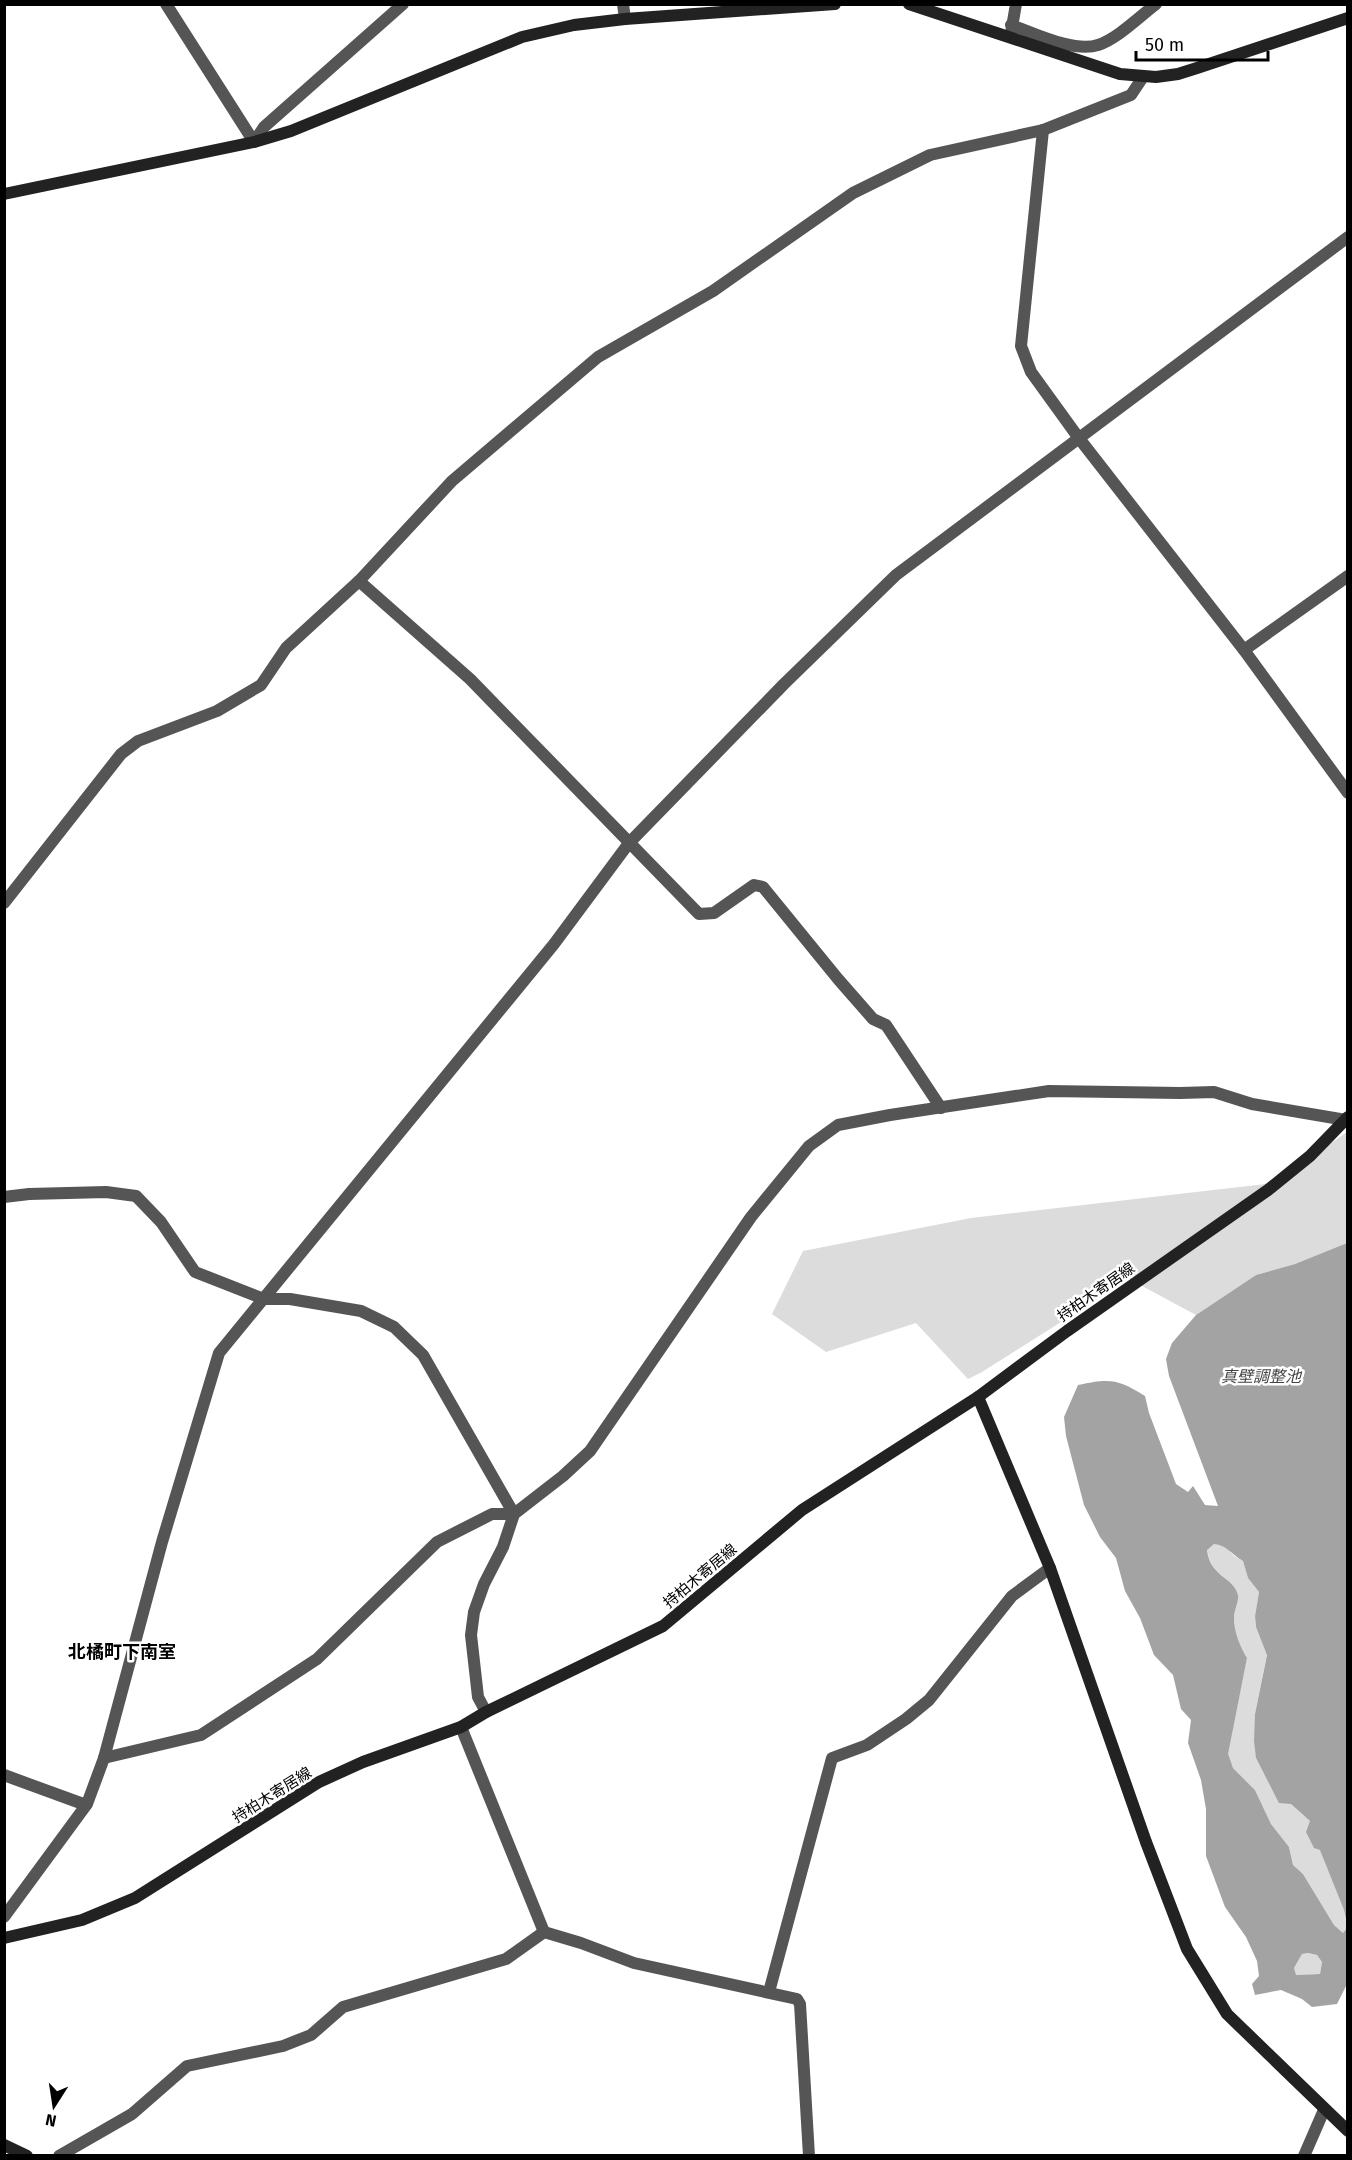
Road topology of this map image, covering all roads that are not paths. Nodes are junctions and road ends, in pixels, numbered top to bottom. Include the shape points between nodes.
1 (166, 4) edge
2 (403, 4) edge
3 (623, 4) edge
4 (835, 4) edge
5 (909, 4) edge
6 (1016, 4) edge
7 (1156, 4) edge
8 (1347, 18) edge
9 (625, 19) junction
10 (1011, 31) junction
11 (1143, 77) junction
12 (1043, 130) junction
13 (254, 142) junction
14 (4, 194) edge
15 (1347, 237) edge
16 (1078, 437) junction
17 (1347, 576) edge
18 (359, 581) junction
19 (1244, 650) junction
20 (1347, 794) edge
21 (629, 843) junction
22 (4, 903) edge
23 (941, 1108) junction
24 (1347, 1119) edge
25 (4, 1197) edge
26 (264, 1299) junction
27 (978, 1397) junction
28 (514, 1514) junction
29 (1050, 1568) junction
30 (486, 1712) junction
31 (462, 1727) junction
32 (104, 1758) junction
33 (4, 1775) edge
34 (86, 1805) junction
35 (4, 1917) edge
36 (544, 1932) junction
37 (4, 1938) edge
38 (769, 1992) junction
39 (1324, 2110) junction
40 (1347, 2131) edge
41 (4, 2145) edge
42 (27, 2156) edge
43 (59, 2156) edge
44 (809, 2156) edge
45 (1304, 2156) edge

1 - 13 street
2 - 13 street via 264,127
3 - 9 street
4 - 9 street
5 - 10 street
6 - 10 street
7 - 10 street via 1107,41 1089,47
8 - 11 street via 1187,71
9 - 13 street via 522,37 291,131
10 - 11 street via 1097,67
11 - 12 street via 1131,95
12 - 16 street via 1021,346 1031,372
12 - 18 street via 930,155 853,194 713,291 598,357 452,481
13 - 14 street
15 - 16 street
16 - 19 street
16 - 21 street via 896,574
17 - 19 street
18 - 21 street via 470,679
18 - 22 street via 286,648 261,685 217,711 138,741 121,754
19 - 20 street
21 - 23 street via 699,914 714,913 754,885 763,887 873,1019 886,1025
21 - 26 street via 554,944
23 - 24 street via 1050,1091 1214,1092 1252,1104
23 - 28 street via 838,1125 809,1146 751,1217 590,1451
24 - 27 street, 持柏木寄居線 via 1268,1190
25 - 26 street via 106,1192 136,1196 161,1222 195,1272
26 - 28 street via 290,1299 361,1311 394,1327 423,1355
26 - 32 street via 219,1353 162,1542
27 - 29 street
27 - 30 street, 持柏木寄居線 via 802,1510 663,1626
28 - 30 street via 474,1612 471,1635 478,1697
28 - 32 street via 492,1514 437,1542 317,1659 201,1735
29 - 38 street via 1012,1596 929,1700 867,1745 832,1758
29 - 39 street via 1187,1949 1227,2014
30 - 31 street, 持柏木寄居線
31 - 36 street
31 - 37 street, 持柏木寄居線 via 319,1782 135,1898 82,1920
32 - 34 street
33 - 34 street
34 - 35 street
36 - 38 street via 634,1963
36 - 43 street via 507,1959 343,2007 311,2035 283,2046 187,2066 132,2114
38 - 44 street via 797,1999 800,2004
39 - 40 street
39 - 45 street
41 - 42 street

